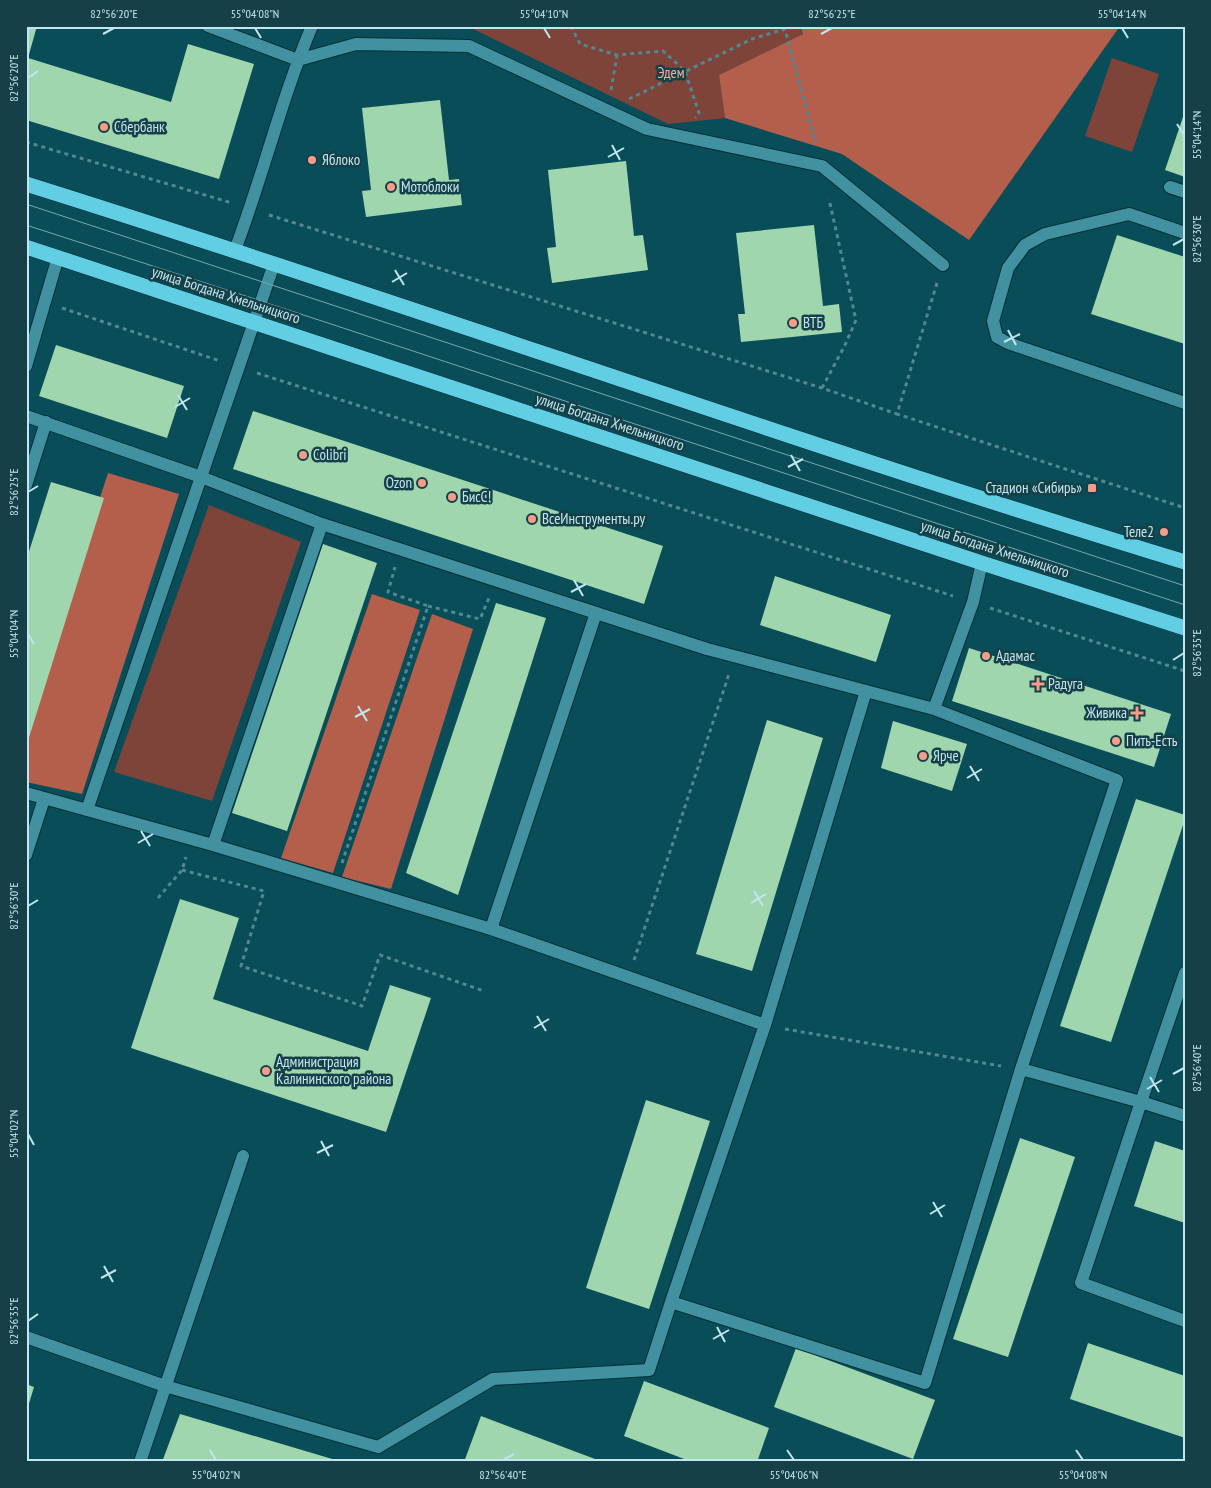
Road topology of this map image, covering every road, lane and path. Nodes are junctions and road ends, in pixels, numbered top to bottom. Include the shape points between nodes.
1 (208, 26) edge
2 (312, 26) edge
3 (571, 26) edge
4 (785, 27) edge
5 (616, 55) junction
6 (298, 60) junction
7 (685, 71) junction
8 (607, 110) junction
9 (679, 135) junction
10 (26, 142) edge
11 (822, 166) junction
12 (26, 184) edge
13 (1170, 186) dead end
14 (1185, 192) edge
15 (251, 209) junction
16 (1185, 233) edge
17 (26, 247) edge
18 (235, 250) junction
19 (58, 257) junction
20 (274, 264) junction
21 (943, 265) joint
22 (45, 302) junction
23 (254, 323) junction
24 (26, 366) edge
25 (239, 368) junction
26 (822, 388) junction
27 (1185, 403) edge
28 (898, 414) junction
29 (26, 416) edge
30 (46, 422) junction
31 (201, 477) junction
32 (26, 485) edge
33 (1185, 508) edge
34 (322, 524) junction
35 (400, 550) junction
36 (1185, 562) edge
37 (982, 563) junction
38 (496, 581) junction
39 (973, 602) junction
40 (428, 606) junction
41 (596, 613) junction
42 (1185, 628) edge
43 (735, 657) junction
44 (1185, 670) edge
45 (866, 691) junction
46 (934, 709) junction
47 (26, 793) edge
48 (44, 799) junction
49 (87, 810) junction
50 (191, 840) junction
51 (213, 845) junction
52 (26, 855) edge
53 (182, 870) junction
54 (335, 882) junction
55 (158, 898) dead end
56 (492, 929) junction
57 (1185, 973) edge
58 (628, 977) junction
59 (484, 991) dead end
60 (765, 1026) junction
61 (1021, 1069) junction
62 (1140, 1102) junction
63 (1185, 1116) edge
64 (243, 1156) dead end
65 (671, 1302) junction
66 (1185, 1321) edge
67 (26, 1338) edge
68 (165, 1386) junction
69 (140, 1462) edge

1 - 6 lane
2 - 6 lane
3 - 5 path via 580,44
4 - 7 path
4 - 11 path
5 - 7 path via 663,51
5 - 8 path
6 - 8 lane via 356,44 469,46
6 - 15 lane
7 - 8 path
7 - 9 path via 699,113
8 - 9 lane via 648,129
9 - 11 lane
10 - 15 path
11 - 21 lane
11 - 26 path via 856,320
12 - 18 highway
13 - 14 lane
15 - 18 lane
15 - 26 path
16 - 27 lane via 1130,214 1045,234 1025,245 1008,268 993,322 997,337 1008,343
17 - 19 highway, улица Богдана Хмельницкого
18 - 20 highway
19 - 22 lane
19 - 23 highway, улица Богдана Хмельницкого
20 - 23 lane
20 - 36 highway via 1006,507
21 - 28 path
22 - 24 lane
22 - 25 path
23 - 25 lane
23 - 37 highway, улица Богдана Хмельницкого
25 - 31 lane
25 - 39 path
26 - 28 path
28 - 33 path
29 - 30 lane
30 - 31 lane
30 - 32 lane
31 - 34 lane
31 - 49 lane
34 - 35 lane
34 - 51 lane
35 - 38 lane
35 - 40 path via 388,592
37 - 39 lane
37 - 42 highway, улица Богдана Хмельницкого
38 - 40 path via 480,619
38 - 41 lane
39 - 44 path
39 - 46 lane
40 - 54 path
41 - 43 lane
41 - 56 lane
43 - 45 lane
43 - 58 path
45 - 46 lane
45 - 60 lane
46 - 61 lane via 1118,780
47 - 48 lane
48 - 49 lane
48 - 52 lane
49 - 50 lane
50 - 51 lane
50 - 53 path
51 - 54 lane
53 - 55 path
53 - 59 path via 264,891 241,966 362,1006 380,955
54 - 56 lane
56 - 58 lane
57 - 62 lane
58 - 60 lane
60 - 61 path
60 - 65 lane
61 - 62 lane
61 - 65 lane via 925,1383
62 - 63 lane
62 - 66 lane via 1081,1284
64 - 68 lane
65 - 68 lane via 649,1370 493,1379 378,1447
67 - 68 lane
68 - 69 lane

